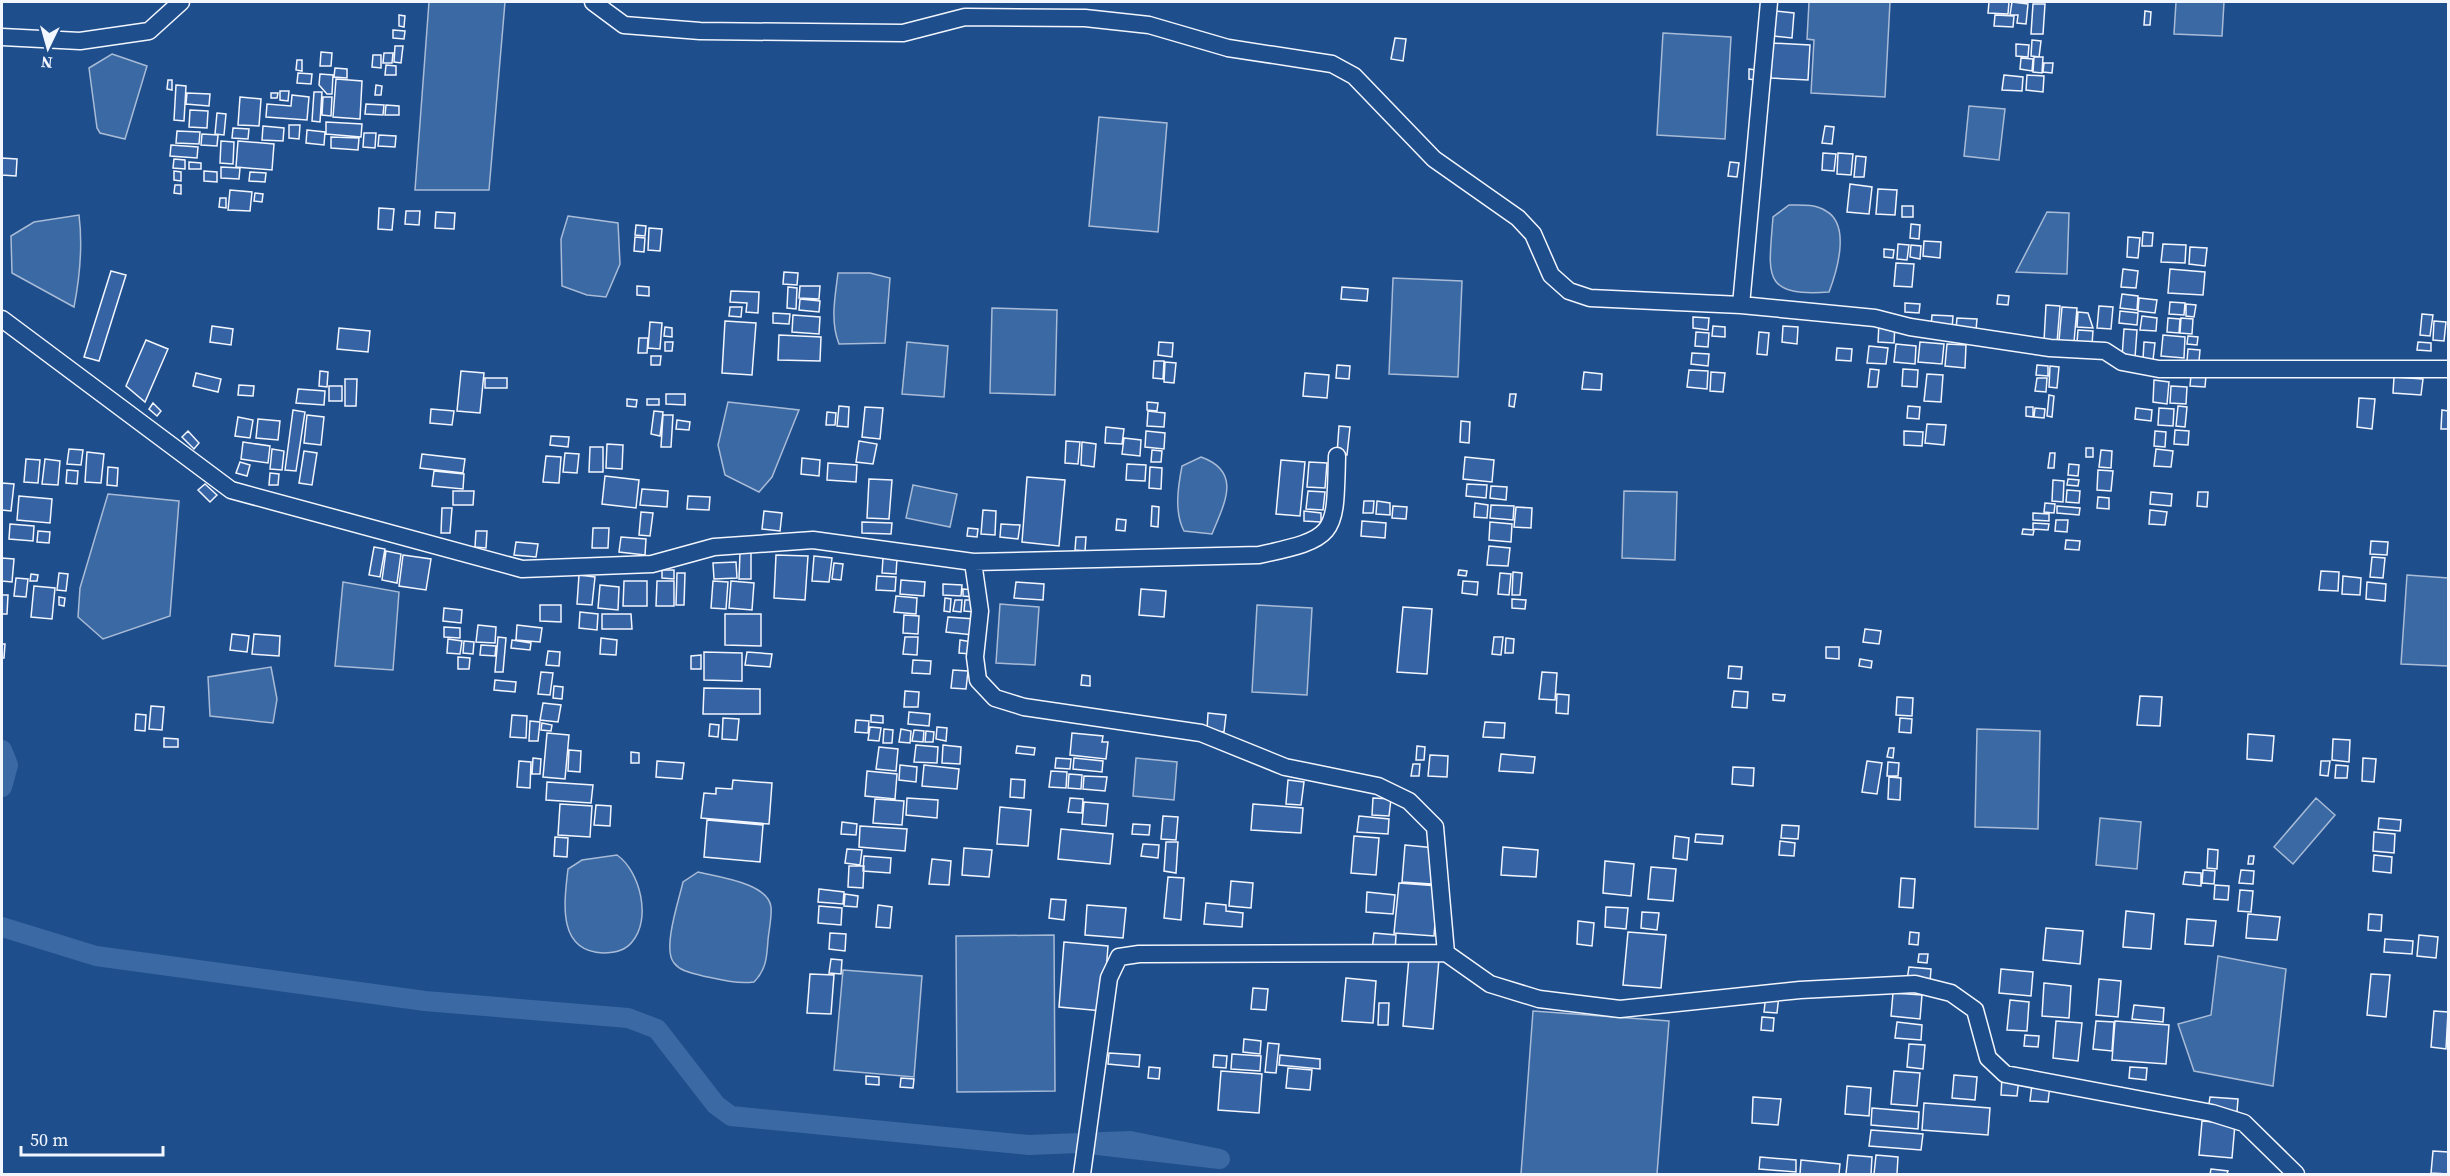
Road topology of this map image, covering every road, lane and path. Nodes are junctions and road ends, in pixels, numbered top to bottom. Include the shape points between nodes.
1 (181, 2) edge
2 (593, 2) edge
3 (1769, 2) edge
4 (2, 37) edge
5 (1741, 305) junction
6 (2, 319) edge
7 (2448, 369) edge
8 (1337, 456) dead end
9 (973, 562) junction
10 (1446, 953) junction
11 (1082, 1174) edge
12 (2296, 1174) edge

1 - 4 street via 149,31 80,41
2 - 5 street via 624,25 700,31 903,33 965,17 1085,18 1149,25 1228,48 1332,64 1354,76 1434,159 1518,218 1533,234 1551,275 1569,291 1590,298
3 - 5 street
5 - 7 street via 1875,318 2050,348 2105,351 2122,362 2159,369
6 - 9 street via 231,490 522,569 652,564 714,547 813,540
8 - 9 street via 1335,513 1327,531 1305,545 1259,555
9 - 10 street via 980,612 975,657 978,680 995,698 1024,706 1200,733 1285,767 1378,786 1409,801 1435,827
10 - 11 street via 1119,957 1109,978
10 - 12 street via 1490,984 1539,999 1620,1009 1800,990 1915,984 1951,993 1975,1010 1988,1058 2005,1074 2212,1113 2244,1123

